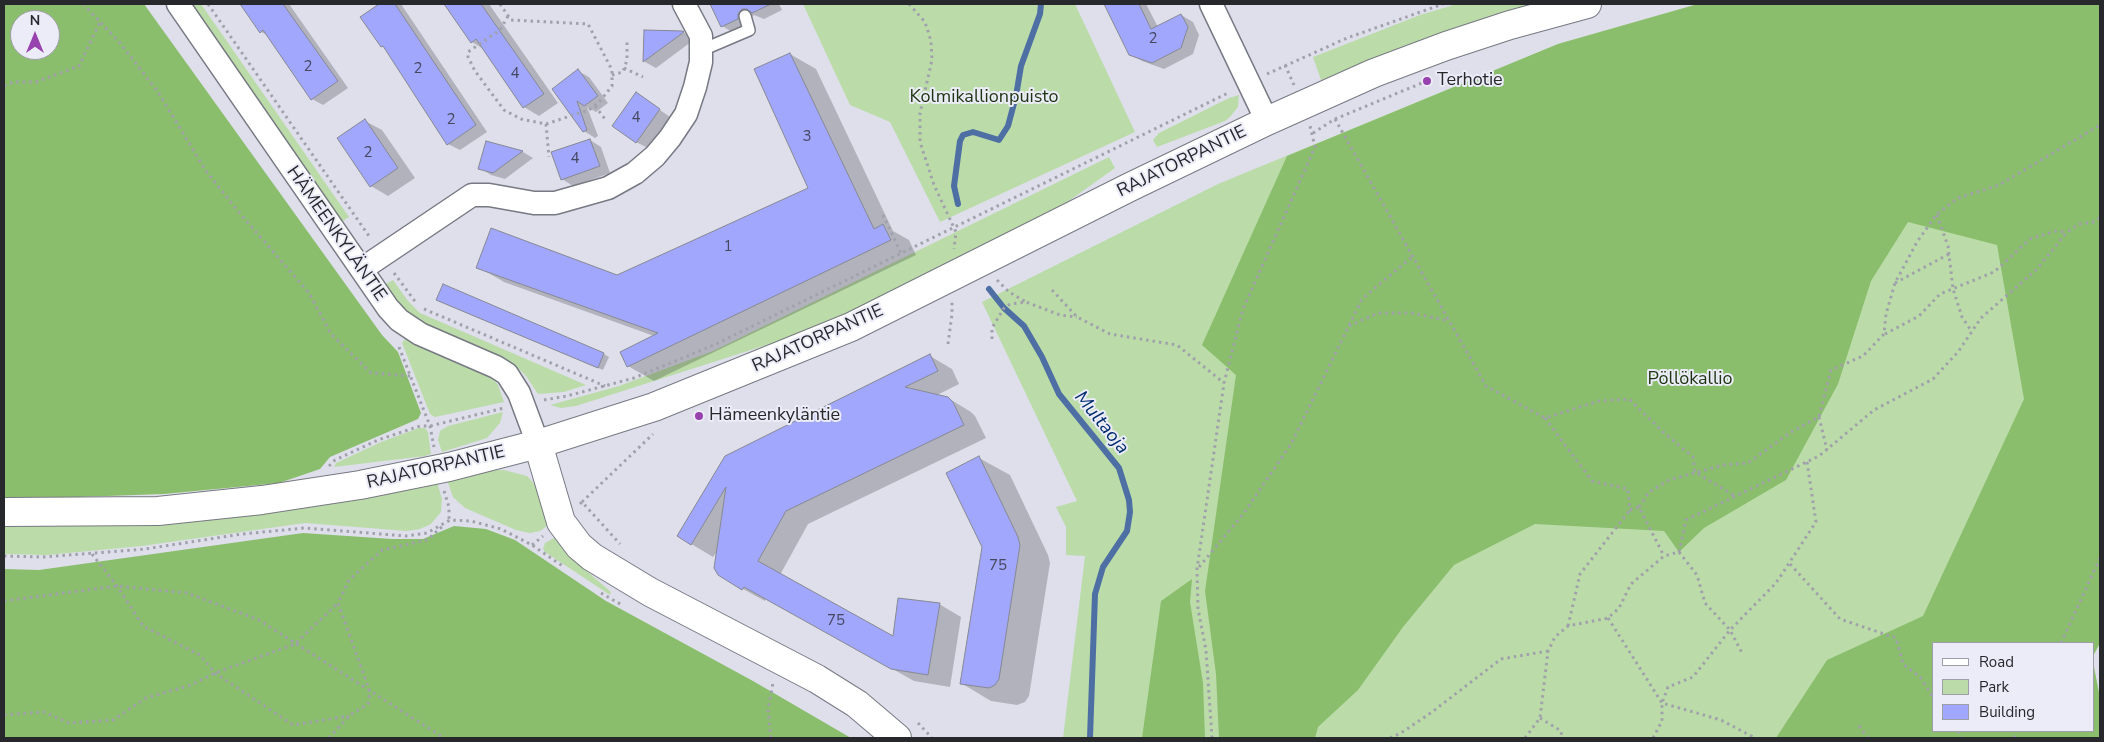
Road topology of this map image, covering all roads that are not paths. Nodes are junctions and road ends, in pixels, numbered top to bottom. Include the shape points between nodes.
1 (178, 4) edge
2 (684, 4) edge
3 (1211, 4) edge
4 (1587, 4) edge
5 (745, 16) dead end
6 (702, 50) junction
7 (1267, 121) junction
8 (362, 269) junction
9 (538, 444) junction
10 (4, 512) edge
11 (898, 738) edge

1 - 8 street, HÄMEENKYLÄNTIE
2 - 6 street via 701,36
3 - 7 street
4 - 7 main road, RAJATORPANTIE via 1446,46
5 - 6 lane via 749,30
6 - 8 street via 686,114 655,156 635,174 608,188 555,202 534,203 472,195
7 - 9 main road, RAJATORPANTIE via 851,327 654,407
8 - 9 street, HÄMEENKYLÄNTIE via 388,308 405,324 507,374 520,393
9 - 10 main road, RAJATORPANTIE via 449,468 262,500 158,511
9 - 11 main road, HÄMEENKYLÄNTIE via 561,522 592,557 650,592 817,679 857,704

